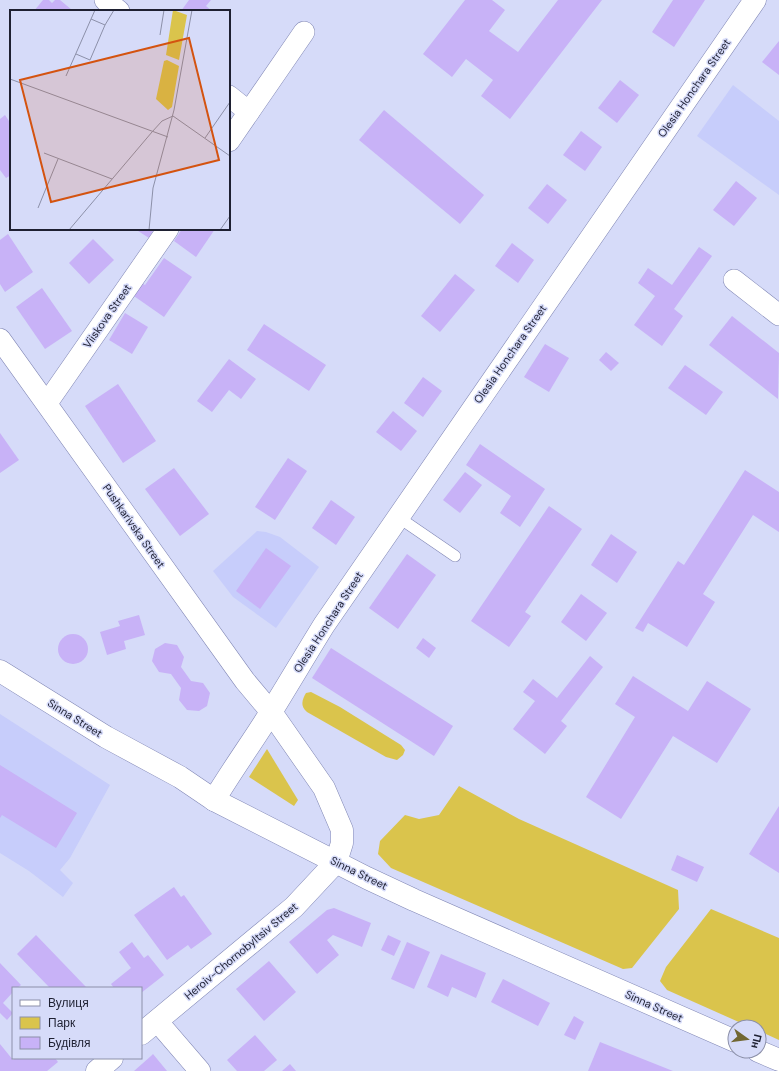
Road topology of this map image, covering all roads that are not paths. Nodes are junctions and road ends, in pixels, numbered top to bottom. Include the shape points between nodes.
1 (105, 0) edge
2 (756, 0) edge
3 (118, 10) edge
4 (304, 32) dead end
5 (230, 97) edge
6 (249, 112) junction
7 (230, 140) edge
8 (167, 230) edge
9 (734, 280) dead end
10 (779, 315) edge
11 (0, 338) edge
12 (46, 403) junction
13 (398, 517) junction
14 (455, 556) dead end
15 (0, 671) edge
16 (271, 712) junction
17 (214, 800) junction
18 (336, 862) junction
19 (149, 1028) edge
20 (727, 1037) edge
21 (767, 1055) edge
22 (111, 1059) edge
23 (779, 1060) edge
24 (97, 1071) edge
25 (200, 1071) edge

1 - 3 street
2 - 13 main road, Olesia Honchara Street
4 - 6 street
5 - 6 street
6 - 7 street
8 - 12 street, Viiskova Street
9 - 10 street
11 - 12 street, Pushkarivska Street
12 - 16 street, Pushkarivska Street via 245,681
13 - 14 lane
13 - 16 main road, Olesia Honchara Street via 316,639
15 - 17 main road, Sinna Street via 112,740 180,777
16 - 17 main road, Olesia Honchara Street
16 - 18 main road via 324,788 342,830 342,843
17 - 18 main road, Sinna Street
18 - 19 main road, Heroiv-Chornobyltsiv Street via 294,907
18 - 20 main road, Sinna Street via 414,900
19 - 25 street
21 - 23 main road
22 - 24 main road

